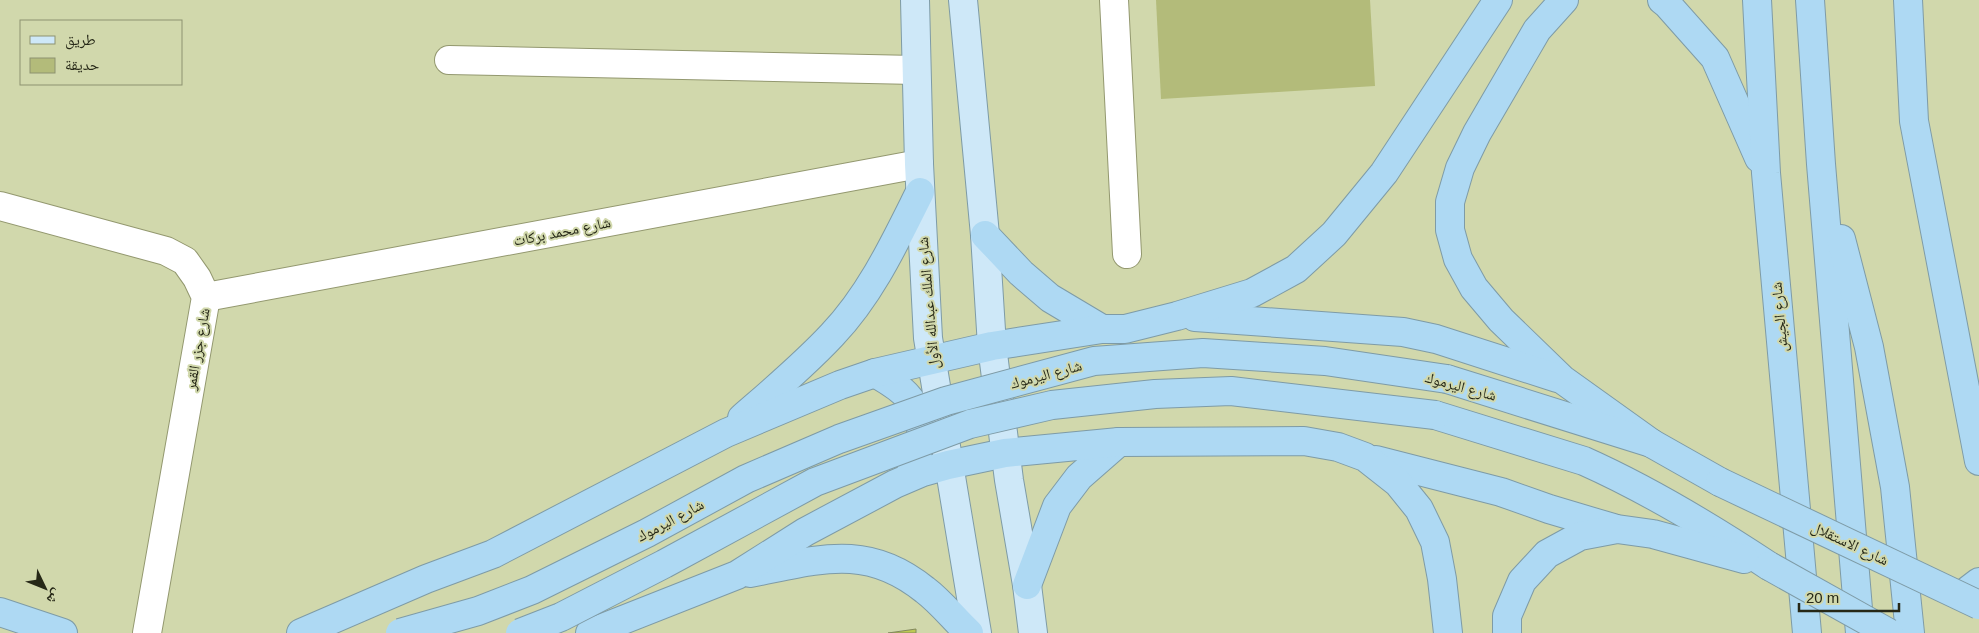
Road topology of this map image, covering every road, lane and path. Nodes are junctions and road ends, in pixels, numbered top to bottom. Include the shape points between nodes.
1 (914, 0) edge
2 (963, 0) edge
3 (1114, 0) edge
4 (1498, 0) edge
5 (1564, 0) edge
6 (1662, 0) edge
7 (1757, 0) edge
8 (1810, 0) edge
9 (1908, 0) edge
10 (449, 60) dead end
11 (916, 70) junction
12 (919, 164) junction
13 (1821, 164) junction
14 (1766, 173) junction
15 (920, 192) junction
16 (0, 206) edge
17 (985, 235) junction
18 (1127, 254) dead end
19 (206, 297) junction
20 (1177, 316) junction
21 (1102, 329) junction
22 (992, 346) junction
23 (931, 359) junction
24 (875, 373) junction
25 (1563, 380) junction
26 (726, 433) junction
27 (1119, 442) junction
28 (1652, 443) junction
29 (1005, 453) junction
30 (1365, 457) junction
31 (1979, 461) edge
32 (948, 465) junction
33 (1720, 482) joint
34 (895, 484) junction
35 (1617, 529) junction
36 (1769, 566) junction
37 (737, 575) junction
38 (1027, 584) junction
39 (1973, 594) edge
40 (0, 612) edge
41 (1507, 624) edge
42 (1806, 632) edge
43 (63, 633) edge
44 (146, 633) edge
45 (301, 633) edge
46 (400, 633) edge
47 (520, 633) edge
48 (590, 633) edge
49 (968, 633) edge
50 (977, 633) edge
51 (1033, 633) edge
52 (1448, 633) edge
53 (1860, 633) edge
54 (1889, 633) edge
55 (1910, 633) edge

1 - 11 main road, شارع الملك عبدالله الأول
2 - 17 main road
3 - 18 street
4 - 20 highway via 1384,172 1334,234 1296,268 1252,293
5 - 25 highway via 1537,30 1468,150 1450,202 1450,230 1458,259 1474,288 1501,320
6 - 14 highway via 1715,58
7 - 14 highway, شارع الجيش
8 - 13 highway
9 - 31 highway via 1914,121
10 - 11 street
11 - 12 main road, شارع الملك عبدالله الأول
12 - 15 main road, شارع الملك عبدالله الأول
12 - 19 street, شارع محمد بركات
13 - 53 highway
13 - 55 highway via 1869,347 1895,488
14 - 42 highway, شارع الجيش
15 - 23 main road, شارع الملك عبدالله الأول
15 - 26 highway via 883,266 833,335
16 - 19 street, شارع جزر القمر via 166,251 185,261
17 - 21 highway via 1050,298
17 - 22 main road
19 - 44 street, شارع جزر القمر
20 - 21 highway via 1125,329
20 - 25 highway via 1403,332 1436,339
21 - 22 highway
22 - 23 highway
22 - 29 main road
23 - 24 highway
23 - 32 main road, شارع الملك عبدالله الأول
24 - 26 highway
24 - 34 highway via 910,399 920,416 919,449
25 - 28 highway
26 - 45 highway via 493,554
27 - 29 highway
27 - 30 highway via 1304,442 1338,447
27 - 38 highway via 1079,477 1057,506
28 - 33 highway, شارع اليرموك
28 - 46 highway, شارع اليرموك, bridge via 1447,380 1324,361 1203,353 1094,360 946,401 839,439 746,479 532,590 478,611
29 - 32 highway
29 - 38 main road
30 - 35 highway via 1501,492
30 - 52 highway via 1398,482 1419,509 1435,542
32 - 34 highway
32 - 50 main road, شارع الملك عبدالله الأول
33 - 39 highway, شارع الاستقلال, bridge
34 - 37 highway via 805,532
35 - 36 highway via 1653,534
35 - 41 highway via 1580,536 1547,554 1522,582
36 - 47 highway, شارع اليرموك, bridge via 1702,522 1607,471 1436,415 1231,391 1155,394 1052,405 970,424 815,482 664,564
36 - 54 highway, bridge
37 - 48 highway
37 - 49 highway via 817,560 847,558 874,561 902,573 926,590
38 - 51 main road
40 - 43 highway

